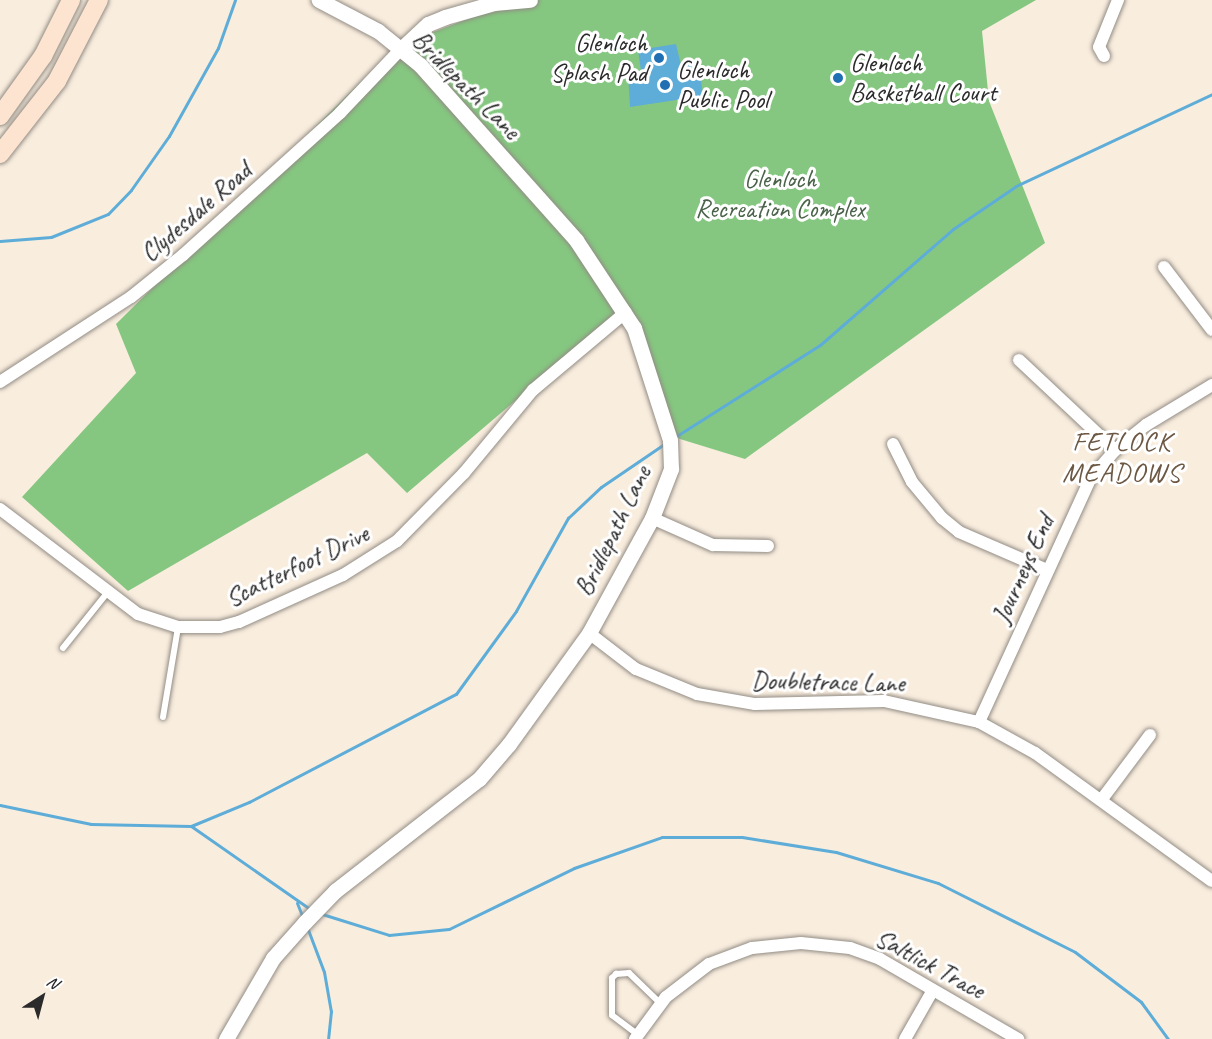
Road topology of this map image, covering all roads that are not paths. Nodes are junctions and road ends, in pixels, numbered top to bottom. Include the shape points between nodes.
1 (71, 0) edge
2 (99, 0) edge
3 (319, 0) edge
4 (530, 0) edge
5 (1118, 0) edge
6 (494, 1) edge
7 (400, 50) junction
8 (1104, 56) dead end
9 (0, 116) edge
10 (0, 154) edge
11 (1164, 267) dead end
12 (626, 312) junction
13 (1212, 330) edge
14 (1019, 360) dead end
15 (0, 382) edge
16 (1212, 385) edge
17 (893, 444) dead end
18 (1115, 450) junction
19 (0, 509) edge
20 (652, 518) junction
21 (768, 546) dead end
22 (1047, 570) junction
23 (107, 593) junction
24 (178, 627) junction
25 (589, 633) junction
26 (63, 648) dead end
27 (163, 717) dead end
28 (979, 722) junction
29 (1150, 735) dead end
30 (1102, 800) junction
31 (1212, 881) edge
32 (933, 990) junction
33 (660, 1003) junction
34 (636, 1037) edge
35 (226, 1039) edge
36 (905, 1039) edge
37 (1018, 1039) edge

1 - 9 main road via 43,56
2 - 10 main road via 62,73
3 - 7 street, Bridlepath Lane via 378,31
4 - 6 street
5 - 8 street via 1099,47
6 - 7 street via 428,24
7 - 12 street, Bridlepath Lane via 452,98 556,216
7 - 15 street, Clydesdale Road via 340,113 183,255 131,297
11 - 13 street
12 - 20 street, Bridlepath Lane via 669,436 671,469
12 - 24 street, Scatterfoot Drive via 533,390 464,473 397,541 343,575 239,622 220,627
14 - 18 street
16 - 18 street, Journeys End via 1146,425
17 - 22 street via 912,482 959,532
18 - 22 street, Journeys End via 1090,479
19 - 23 street, Scatterfoot Drive
20 - 21 street via 713,545
20 - 25 street, Bridlepath Lane
22 - 28 street, Journeys End
23 - 24 street, Scatterfoot Drive via 138,614
23 - 26 lane
24 - 27 lane
25 - 28 street, Doubletrace Lane via 636,669 696,694 755,704 884,701
25 - 35 street, Bridlepath Lane via 509,744 479,778 335,891 290,938 260,978
28 - 30 street, Doubletrace Lane via 1035,753
29 - 30 street
30 - 31 street, Doubletrace Lane
32 - 33 street, Saltlick Trace via 880,959 850,948 793,943 752,948 721,958 682,981
32 - 36 street
32 - 37 street, Saltlick Trace
33 - 34 street, Saltlick Trace
33 - 34 lane via 635,976 623,972 612,978 612,1015

